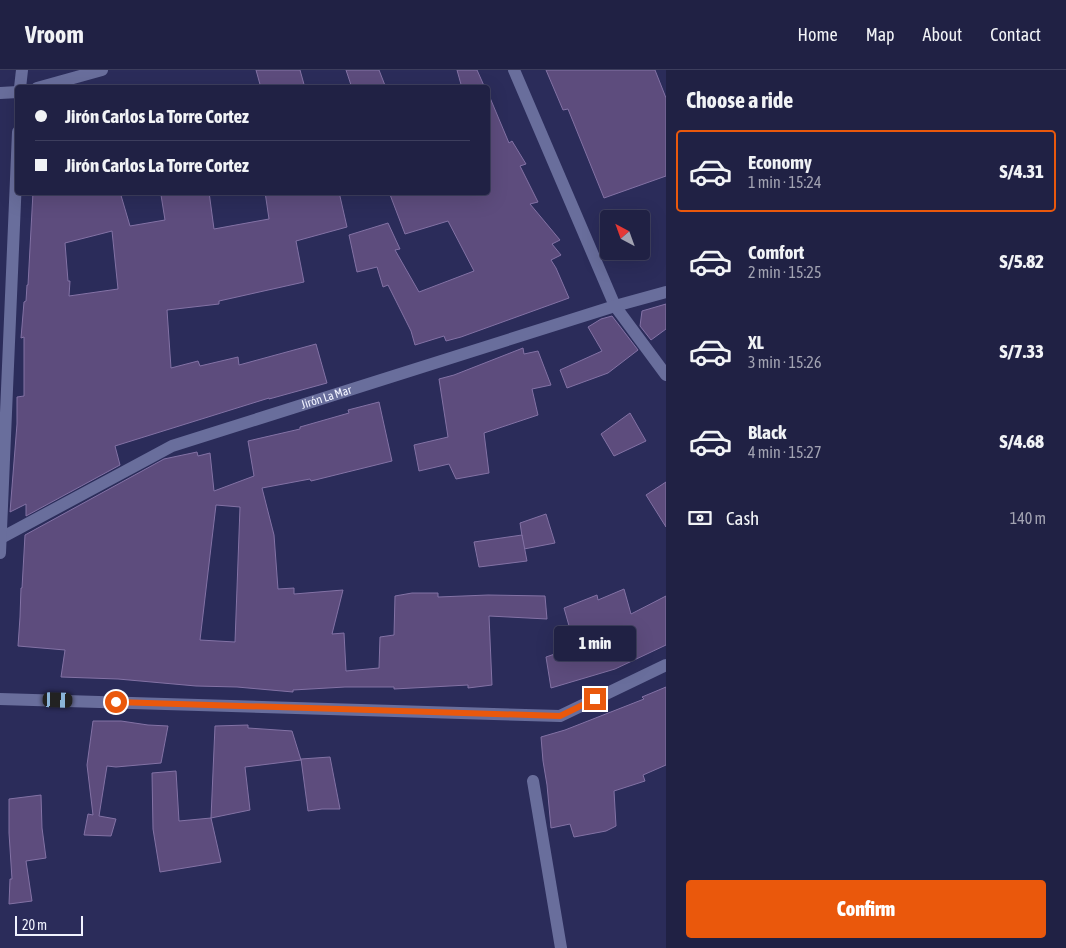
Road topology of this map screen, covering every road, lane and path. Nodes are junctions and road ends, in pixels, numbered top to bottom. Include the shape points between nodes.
1 (22, 70) edge
2 (102, 70) edge
3 (514, 70) edge
4 (20, 85) edge
5 (47, 85) edge
6 (15, 92) edge
7 (0, 93) edge
8 (15, 195) edge
9 (666, 292) edge
10 (615, 306) junction
11 (666, 375) edge
12 (1, 538) edge
13 (0, 553) edge
14 (666, 665) edge
15 (0, 699) edge
16 (533, 781) dead end
17 (561, 948) edge

1 - 4 street
2 - 5 street
3 - 10 street
6 - 7 street
8 - 12 street
9 - 10 street, Jirón La Mar
10 - 11 street
10 - 12 street, Jirón La Mar via 172,446
12 - 13 street
14 - 15 street via 560,716
16 - 17 street

